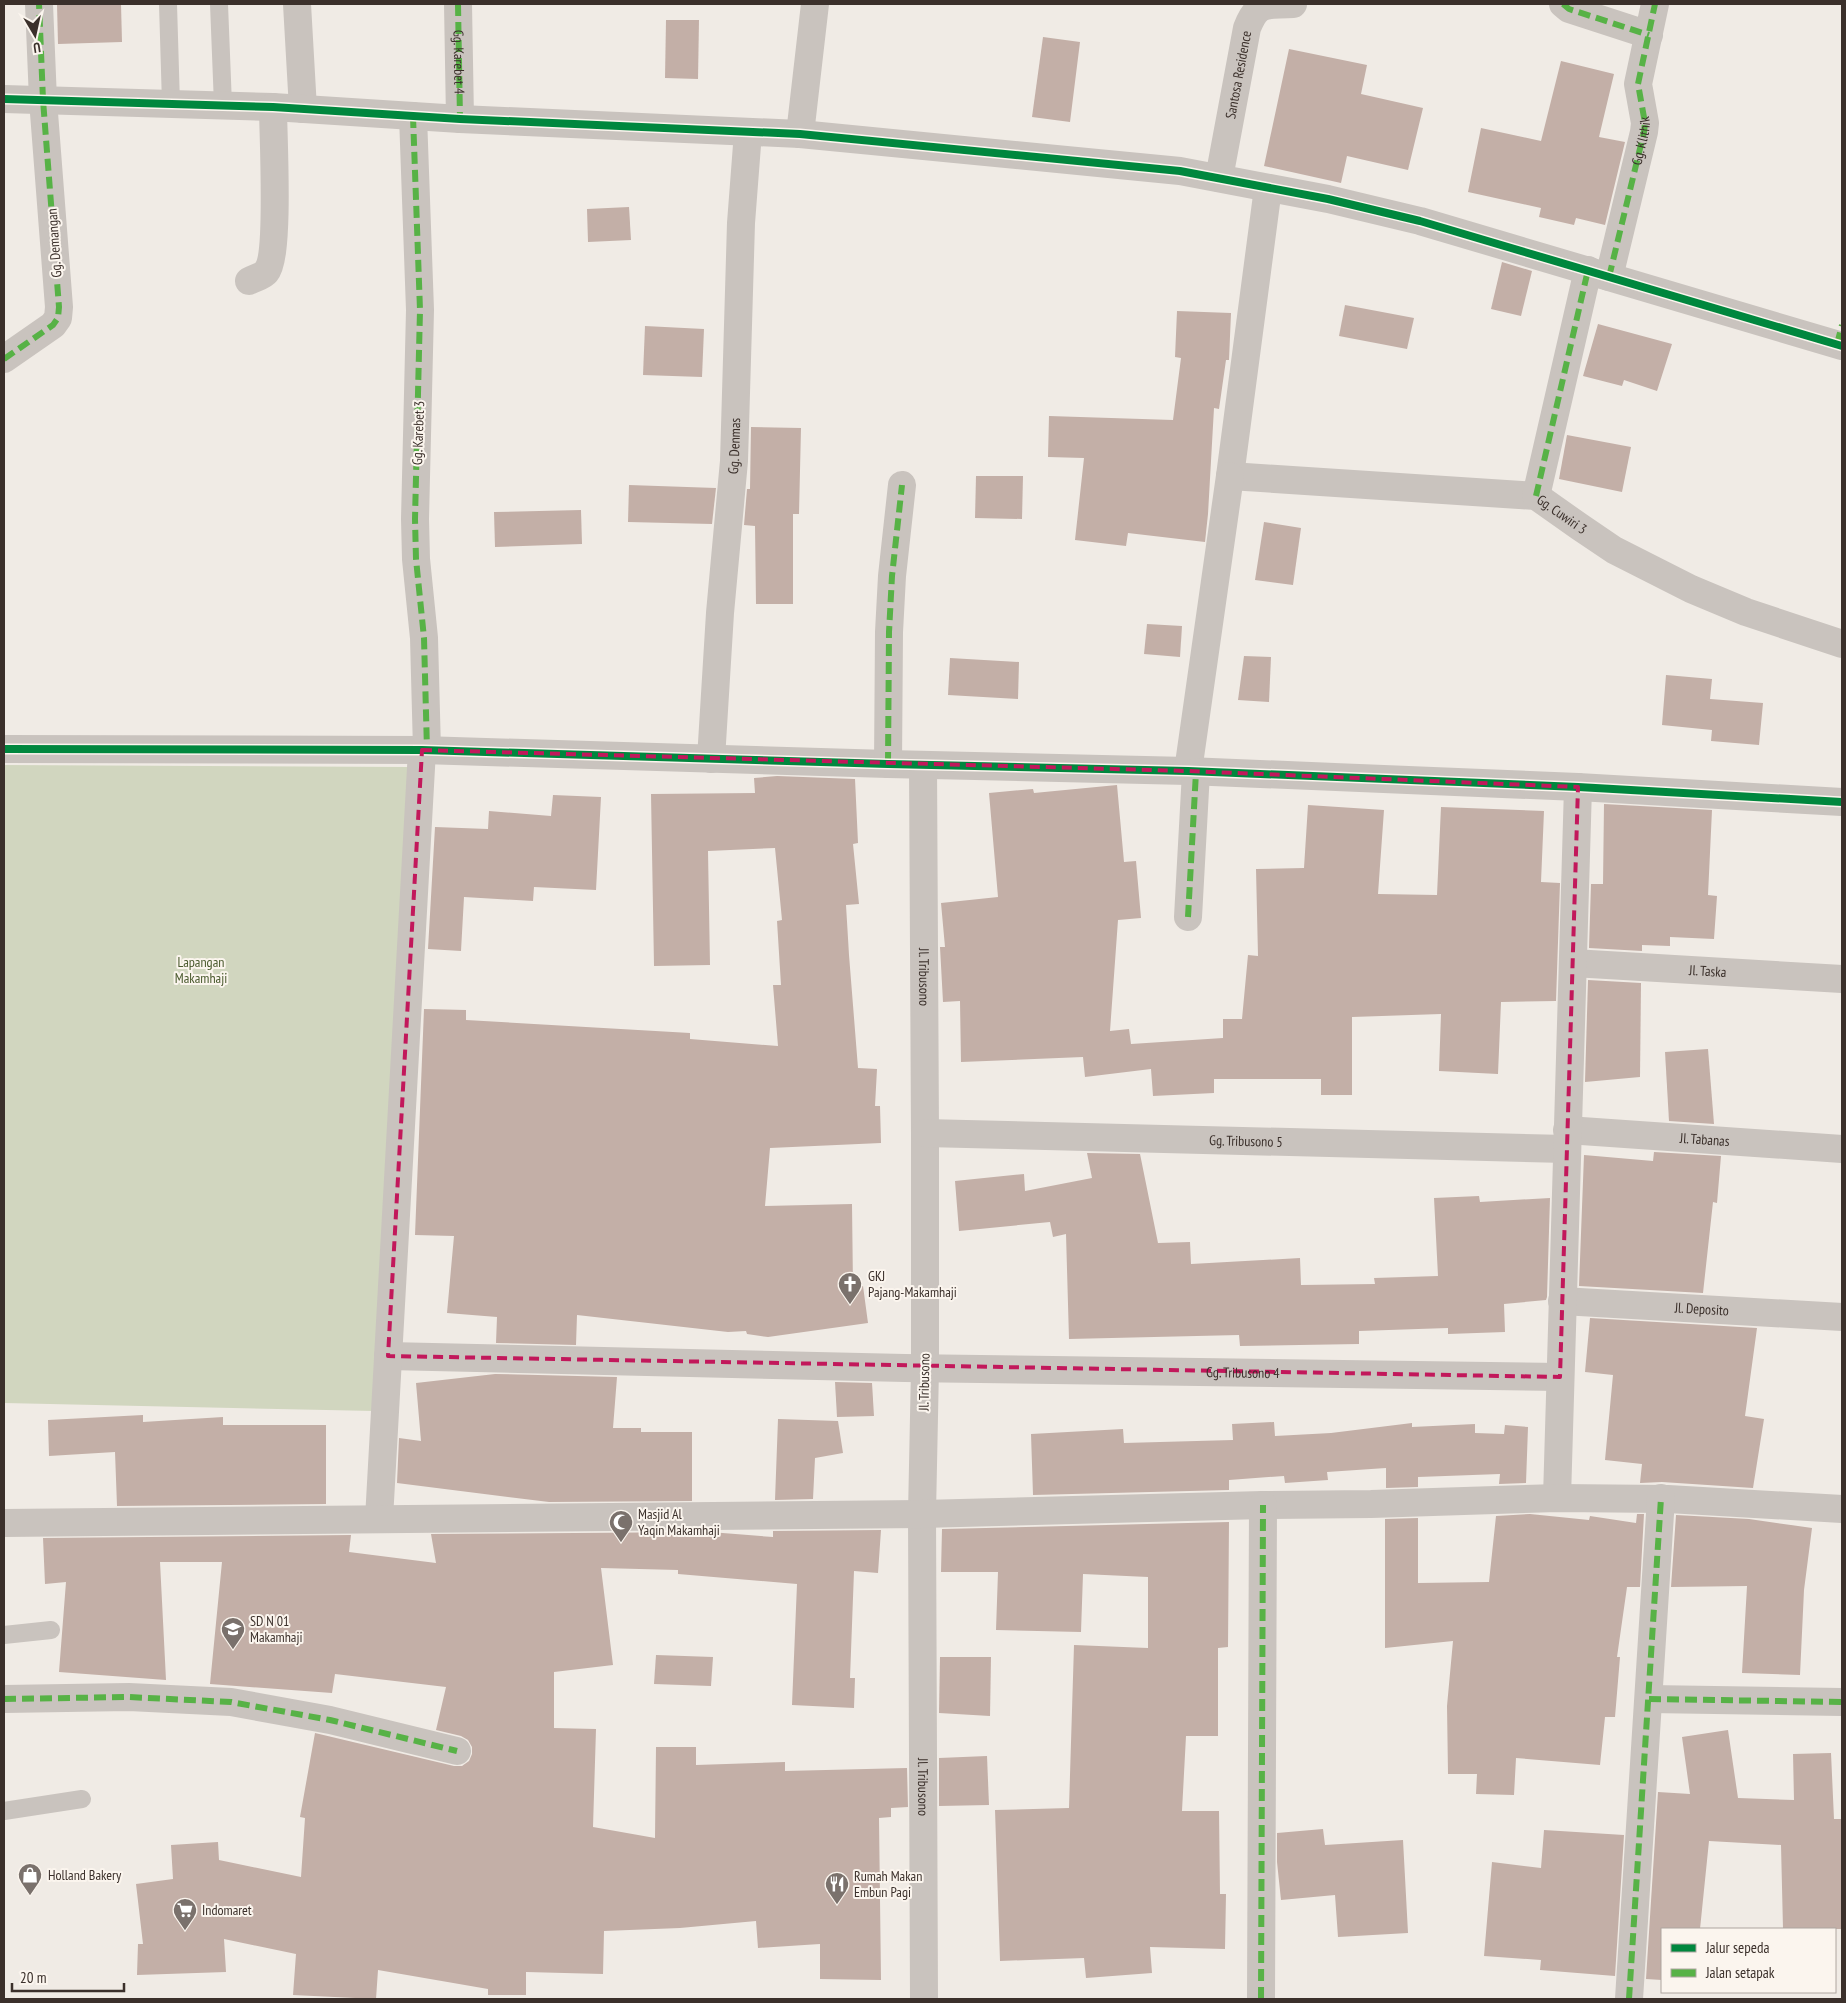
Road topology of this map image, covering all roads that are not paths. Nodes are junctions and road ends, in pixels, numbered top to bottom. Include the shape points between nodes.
1 (40, 4) edge
2 (168, 4) edge
3 (219, 4) edge
4 (297, 4) edge
5 (458, 4) edge
6 (815, 4) edge
7 (1293, 4) edge
8 (1563, 4) edge
9 (1655, 4) edge
10 (1649, 35) junction
11 (4, 99) edge
12 (43, 100) junction
13 (171, 104) junction
14 (223, 105) junction
15 (273, 107) junction
16 (303, 109) junction
17 (413, 116) junction
18 (460, 119) junction
19 (748, 132) junction
20 (800, 134) junction
21 (1219, 178) junction
22 (1268, 188) junction
23 (1598, 273) junction
24 (249, 280) dead end
25 (1840, 338) edge
26 (4, 359) edge
27 (1230, 476) junction
28 (902, 485) dead end
29 (1536, 496) junction
30 (1842, 644) edge
31 (4, 749) edge
32 (424, 750) junction
33 (711, 759) junction
34 (888, 764) junction
35 (923, 765) junction
36 (1192, 771) junction
37 (1578, 787) junction
38 (1842, 802) edge
39 (1188, 917) dead end
40 (1573, 963) junction
41 (1842, 978) edge
42 (925, 1133) junction
43 (1566, 1140) junction
44 (1842, 1149) edge
45 (1562, 1301) junction
46 (1842, 1318) edge
47 (388, 1356) junction
48 (924, 1368) junction
49 (1560, 1377) junction
50 (1557, 1498) junction
51 (1661, 1498) junction
52 (1263, 1505) junction
53 (1842, 1509) edge
54 (922, 1514) junction
55 (379, 1519) junction
56 (4, 1523) edge
57 (51, 1630) dead end
58 (4, 1635) edge
59 (4, 1699) edge
60 (1649, 1699) junction
61 (1842, 1702) edge
62 (457, 1751) dead end
63 (82, 1799) dead end
64 (4, 1811) edge
65 (924, 1999) edge
66 (1262, 1999) edge
67 (1629, 1999) edge

1 - 12 street
2 - 13 lane
3 - 14 lane
4 - 16 street
5 - 18 street, Gg. Karebet 4
6 - 20 street
7 - 21 street, Santosa Residence via 1263,6 1252,16 1247,28
8 - 10 street via 1569,9
9 - 10 street, Gg. Klithik
10 - 23 street, Gg. Klithik via 1638,84 1644,132
11 - 12 street
12 - 13 street
12 - 26 street, Gg. Demangan via 58,318 53,326
13 - 14 street
14 - 15 street
15 - 16 street
15 - 24 street via 275,235 266,273
16 - 17 street
17 - 18 street
17 - 32 street, Gg. Karebet 3 via 420,310 415,519 424,638
18 - 19 street
19 - 20 street
19 - 33 street, Gg. Denmas via 741,223 734,460
20 - 21 street via 1180,171
21 - 22 street
22 - 23 street via 1420,221
22 - 27 street
23 - 25 street
23 - 29 street, Gg. Klithik
27 - 29 street, Gg. Cuwiri 3
27 - 36 street
28 - 34 street via 891,594
29 - 30 street, Gg. Cuwiri 3 via 1614,550 1691,589 1746,612
31 - 32 street
32 - 33 street
32 - 47 street, Gg. Karebet 3
33 - 34 street
34 - 35 street
35 - 36 street
35 - 42 street, Jl. Tribusono
36 - 37 street
36 - 39 street
37 - 38 street
37 - 40 street
40 - 41 street, Jl. Taska
40 - 43 street
42 - 43 street, Gg. Tribusono 5
42 - 48 street, Jl. Tribusono
43 - 44 street, Jl. Tabanas
43 - 45 street
45 - 46 street, Jl. Deposito
45 - 49 street
47 - 48 street, Gg. Tribusono 4
47 - 55 street, Gg. Karebet 3
48 - 49 street, Gg. Tribusono 4
48 - 54 street, Jl. Tribusono
49 - 50 street
50 - 51 street
50 - 52 street
51 - 53 street
51 - 60 street
52 - 54 street
52 - 66 street
54 - 55 street
54 - 65 street, Jl. Tribusono
55 - 56 street
57 - 58 lane
59 - 62 street via 129,1697 231,1702 330,1720
60 - 61 street
60 - 67 street
63 - 64 lane

